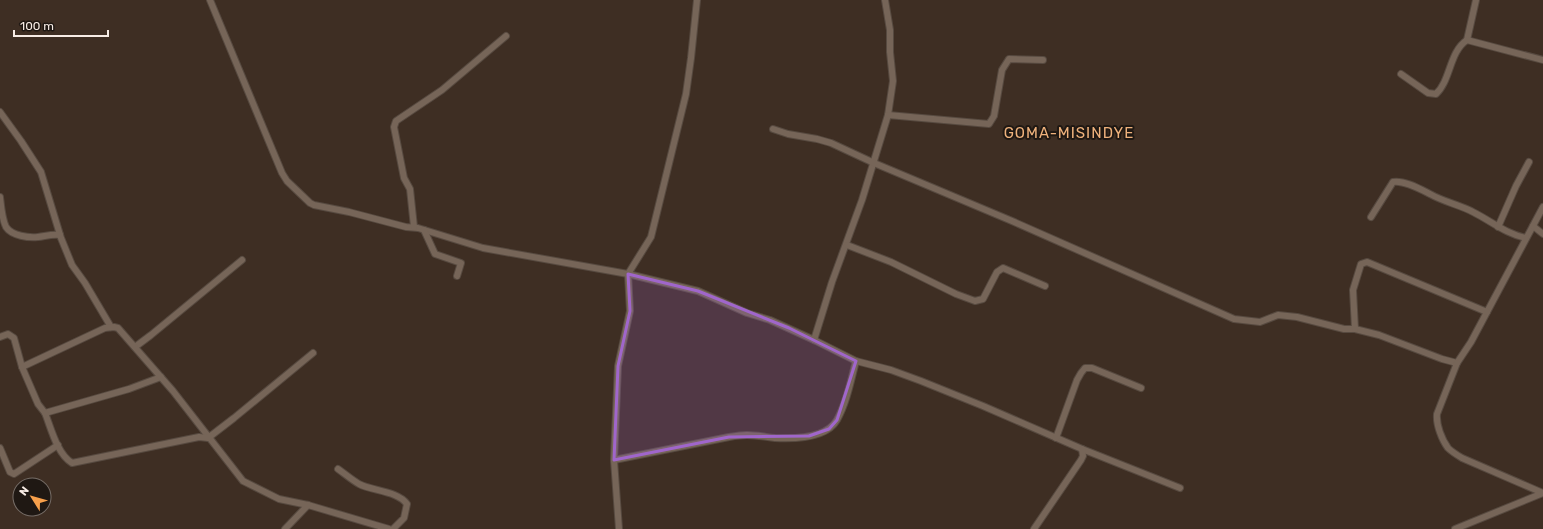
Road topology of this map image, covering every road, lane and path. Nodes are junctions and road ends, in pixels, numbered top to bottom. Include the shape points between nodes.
1 (210, 0) edge
2 (697, 0) edge
3 (885, 0) edge
4 (1476, 0) edge
5 (506, 36) dead end
6 (1466, 40) junction
7 (1043, 60) dead end
8 (1543, 60) edge
9 (1401, 74) dead end
10 (0, 112) edge
11 (888, 115) junction
12 (773, 129) dead end
13 (1530, 162) dead end
14 (874, 163) junction
15 (0, 197) edge
16 (1543, 207) edge
17 (1371, 217) dead end
18 (1533, 226) junction
19 (414, 227) junction
20 (1498, 227) junction
21 (424, 230) junction
22 (1543, 234) edge
23 (60, 235) junction
24 (1526, 238) junction
25 (847, 245) junction
26 (242, 260) dead end
27 (628, 274) junction
28 (457, 276) dead end
29 (1045, 286) dead end
30 (1487, 312) junction
31 (111, 327) junction
32 (1355, 329) junction
33 (0, 337) edge
34 (814, 340) junction
35 (134, 347) junction
36 (313, 353) dead end
37 (856, 361) junction
38 (1457, 363) junction
39 (22, 367) junction
40 (161, 377) junction
41 (1141, 388) dead end
42 (45, 413) junction
43 (208, 438) junction
44 (1056, 438) junction
45 (58, 445) junction
46 (0, 448) edge
47 (1082, 449) junction
48 (614, 460) junction
49 (338, 469) dead end
50 (1180, 488) dead end
51 (1543, 493) edge
52 (308, 505) junction
53 (285, 529) edge
54 (389, 529) edge
55 (393, 529) edge
56 (619, 529) edge
57 (1034, 529) edge
58 (1455, 529) edge

1 - 19 street via 287,182 314,205
2 - 27 street via 686,94 651,237
3 - 11 street via 890,30 893,81
4 - 6 street
5 - 19 street via 455,80 394,124 404,178 410,189
6 - 8 street
6 - 9 street via 1459,48 1442,89 1436,94 1428,92
7 - 11 street via 1009,59 1002,70 994,116 989,124
10 - 23 street via 41,172
11 - 14 street
12 - 14 street via 831,143
13 - 20 street
14 - 25 street
14 - 32 street via 1234,319 1260,322 1278,314 1344,329
15 - 23 street via 7,228 14,234 38,237
16 - 18 street
17 - 20 street via 1387,189 1393,182 1398,181 1467,209
18 - 22 street
18 - 24 street
19 - 21 street
20 - 24 street
21 - 27 street via 482,248
21 - 28 street via 435,254 461,263
23 - 31 street via 72,265
24 - 30 street
25 - 29 street via 891,262 975,301 983,299 997,272 1003,268
25 - 34 street via 832,282
26 - 35 street
27 - 34 street via 698,292
27 - 48 street via 630,311 618,366
30 - 32 street via 1367,262 1361,264 1353,290
30 - 38 street
31 - 35 street via 122,331
31 - 39 street
32 - 38 street
33 - 39 street via 8,334 14,338
34 - 37 street
35 - 40 street
36 - 43 street
37 - 44 street via 921,381
37 - 48 street via 837,420 822,433 794,438 748,435 729,437
38 - 51 street via 1436,422 1448,447 1462,458
39 - 42 street via 38,404
40 - 42 street
40 - 43 street
41 - 44 street via 1092,368 1085,368 1079,376
42 - 45 street
43 - 45 street via 199,437 72,463 66,460
43 - 52 street via 249,485 279,499
44 - 47 street
45 - 46 street via 14,474 10,472
47 - 50 street
47 - 57 street via 1081,460
48 - 56 street
49 - 55 street via 360,484 406,502 404,518
51 - 58 street
52 - 53 street
52 - 54 street

